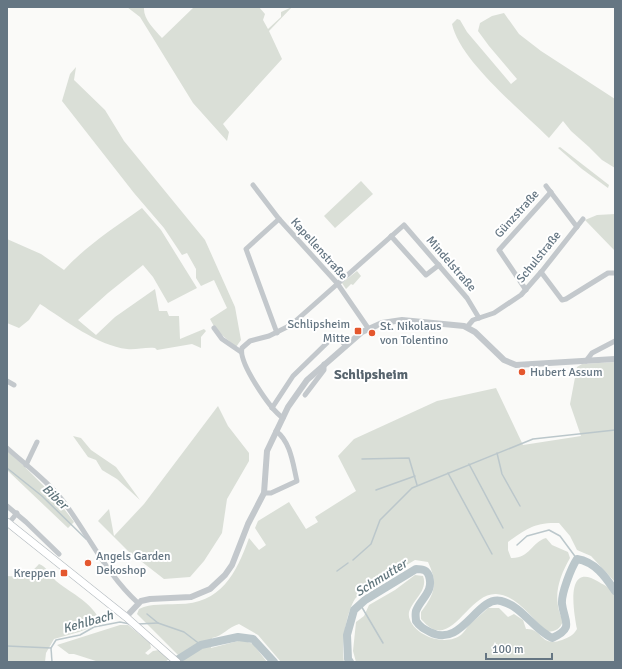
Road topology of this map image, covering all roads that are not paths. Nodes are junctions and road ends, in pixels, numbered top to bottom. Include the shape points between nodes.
1 (253, 185) dead end
2 (546, 186) dead end
3 (550, 192) junction
4 (279, 219) junction
5 (583, 219) dead end
6 (577, 227) junction
7 (391, 236) junction
8 (439, 265) junction
9 (541, 272) junction
10 (615, 273) edge
11 (338, 283) junction
12 (526, 290) junction
13 (479, 318) junction
14 (467, 327) junction
15 (214, 328) dead end
16 (368, 328) junction
17 (277, 333) junction
18 (615, 341) edge
19 (346, 346) junction
20 (241, 352) junction
21 (615, 359) edge
22 (586, 361) junction
23 (324, 364) junction
24 (7, 381) edge
25 (14, 385) dead end
26 (305, 395) dead end
27 (272, 408) junction
28 (283, 418) junction
29 (276, 431) junction
30 (37, 442) dead end
31 (7, 448) edge
32 (26, 465) junction
33 (264, 493) junction
34 (7, 506) edge
35 (17, 513) junction
36 (8, 523) edge
37 (59, 554) dead end
38 (138, 603) junction
39 (127, 618) junction
40 (177, 662) edge

1 - 4 street, Kapellenstraße
2 - 3 street, Günzstraße
3 - 6 street, Günzstraße
3 - 12 street, Günzstraße via 499,250
4 - 11 street, Kapellenstraße
4 - 17 street via 246,250
5 - 6 street, Schulstraße
6 - 9 street, Schulstraße
7 - 8 street via 426,275
7 - 8 street, Mindelstraße via 404,225
7 - 11 street
8 - 13 street, Mindelstraße via 467,298
9 - 10 street via 562,300 608,273
9 - 12 street, Schulstraße
11 - 16 street, Kapellenstraße
11 - 17 street via 306,313
12 - 13 street, Schulstraße via 494,313
13 - 14 street, Schulstraße via 470,322
14 - 16 street via 402,320
14 - 22 street via 504,360 516,365
15 - 20 street via 222,339
16 - 19 street
17 - 20 street via 250,341
18 - 22 street via 592,353
19 - 23 street
19 - 27 street via 337,336 333,337 293,376
20 - 27 street via 262,395
21 - 22 street
23 - 26 street via 324,370
23 - 28 street via 301,387
24 - 25 street
27 - 28 street
28 - 29 street
29 - 33 street via 266,457
29 - 33 street via 288,448 297,481
30 - 32 street
31 - 32 street
32 - 38 street via 66,505 111,572
33 - 38 street via 248,524 232,565 216,585 202,594 191,597 150,599
34 - 35 street
35 - 36 street
35 - 37 street
36 - 39 main road
38 - 39 street
39 - 40 main road

